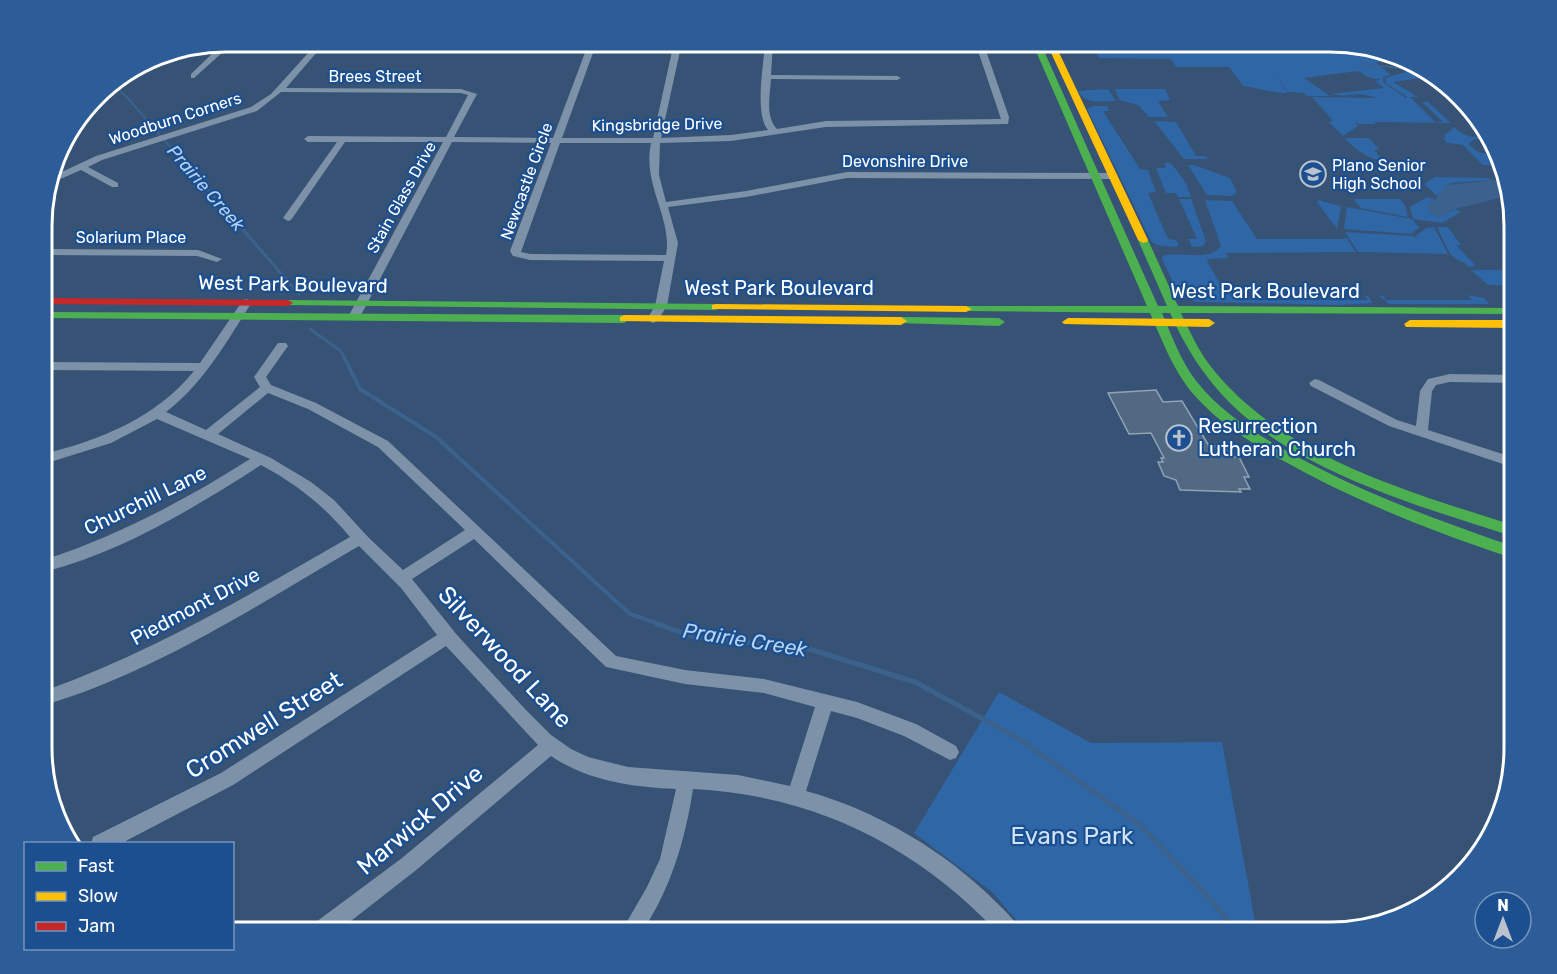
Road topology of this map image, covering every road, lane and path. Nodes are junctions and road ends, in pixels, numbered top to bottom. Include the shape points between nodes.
1 (983, 52) edge
2 (1041, 52) edge
3 (1055, 52) edge
4 (218, 53) edge
5 (312, 53) edge
6 (589, 53) edge
7 (676, 53) edge
8 (768, 53) edge
9 (194, 76) dead end
10 (766, 77) junction
11 (897, 78) dead end
12 (279, 90) junction
13 (471, 93) joint
14 (774, 131) junction
15 (308, 139) dead end
16 (343, 139) junction
17 (450, 140) junction
18 (557, 140) junction
19 (656, 141) junction
20 (80, 166) junction
21 (60, 176) edge
22 (1095, 176) junction
23 (1113, 176) junction
24 (115, 185) dead end
25 (663, 205) junction
26 (288, 218) dead end
27 (1128, 250) junction
28 (1148, 250) junction
29 (52, 252) edge
30 (670, 258) junction
31 (217, 259) dead end
32 (52, 301) edge
33 (247, 302) junction
34 (360, 304) junction
35 (661, 306) junction
36 (1504, 311) edge
37 (52, 315) edge
38 (238, 315) junction
39 (354, 317) junction
40 (1158, 317) junction
41 (1179, 317) junction
42 (653, 319) junction
43 (1504, 324) edge
44 (282, 346) dead end
45 (52, 366) edge
46 (203, 368) junction
47 (1504, 379) edge
48 (1315, 383) dead end
49 (267, 388) junction
50 (158, 414) junction
51 (1421, 433) junction
52 (207, 436) junction
53 (52, 457) edge
54 (259, 459) junction
55 (1504, 459) edge
56 (1504, 528) edge
57 (475, 531) junction
58 (360, 538) junction
59 (1504, 549) edge
60 (52, 563) edge
61 (402, 578) junction
62 (448, 636) junction
63 (52, 695) edge
64 (825, 702) junction
65 (551, 745) junction
66 (950, 752) dead end
67 (686, 779) junction
68 (796, 795) junction
69 (102, 842) edge
70 (1002, 921) edge
71 (332, 922) edge
72 (639, 922) edge

1 - 14 street, Kingsbridge Drive via 1005,122 826,124
2 - 22 main road
3 - 23 main road
4 - 9 street
5 - 12 street, Woodburn Corners
6 - 18 street, Newcastle Circle
7 - 19 street
8 - 10 street
10 - 11 street
10 - 14 street via 765,119
12 - 13 street, Brees Street
12 - 20 street, Woodburn Corners via 254,109
13 - 17 street, Stain Glass Drive
14 - 19 street, Kingsbridge Drive via 710,140
15 - 16 street, Kingsbridge Drive
16 - 17 street, Kingsbridge Drive
16 - 26 street
17 - 18 street, Kingsbridge Drive
17 - 34 street, Stain Glass Drive
18 - 19 street, Kingsbridge Drive
18 - 30 street, Newcastle Circle via 517,254
19 - 25 street via 653,169
20 - 21 street, Woodburn Corners
20 - 24 street
22 - 23 street, Devonshire Drive
22 - 25 street, Devonshire Drive via 847,175
22 - 27 main road
23 - 28 main road
25 - 30 street via 671,232
27 - 28 main road
27 - 40 main road
28 - 41 main road
29 - 31 street, Solarium Place via 198,253
30 - 35 street
32 - 33 main road, West Park Boulevard
33 - 34 main road, West Park Boulevard
33 - 38 street
34 - 35 main road, West Park Boulevard
34 - 39 street, Stain Glass Drive
35 - 40 main road, West Park Boulevard
35 - 42 street
36 - 41 main road, West Park Boulevard
37 - 38 main road, West Park Boulevard
38 - 39 main road, West Park Boulevard
38 - 46 street
39 - 42 main road, West Park Boulevard
40 - 41 main road, West Park Boulevard
40 - 42 main road, West Park Boulevard
40 - 59 main road via 1191,382 1251,437 1332,484
41 - 43 main road, West Park Boulevard
41 - 56 main road via 1213,377 1271,429 1329,462 1401,493
44 - 49 street via 260,377
45 - 46 street
46 - 50 street
47 - 51 street via 1450,378 1432,382 1426,391
48 - 51 street
49 - 52 street
49 - 57 street via 312,406 383,444
50 - 52 street, Silverwood Lane
50 - 53 street via 93,445
51 - 55 street
52 - 54 street, Silverwood Lane
54 - 58 street, Silverwood Lane via 307,484
54 - 60 street, Churchill Lane via 143,528
57 - 61 street
57 - 64 street via 612,662 685,677 764,686
58 - 61 street, Silverwood Lane
58 - 63 street, Piedmont Drive via 173,643
61 - 62 street, Silverwood Lane
62 - 65 street, Silverwood Lane
62 - 69 street, Cromwell Street via 227,779
64 - 66 street via 910,730
64 - 68 street
65 - 67 street, Silverwood Lane via 598,770 641,779
65 - 71 street, Marwick Drive via 454,828
67 - 68 street, Silverwood Lane
67 - 72 street via 669,864
68 - 70 street, Silverwood Lane via 895,840 964,886

